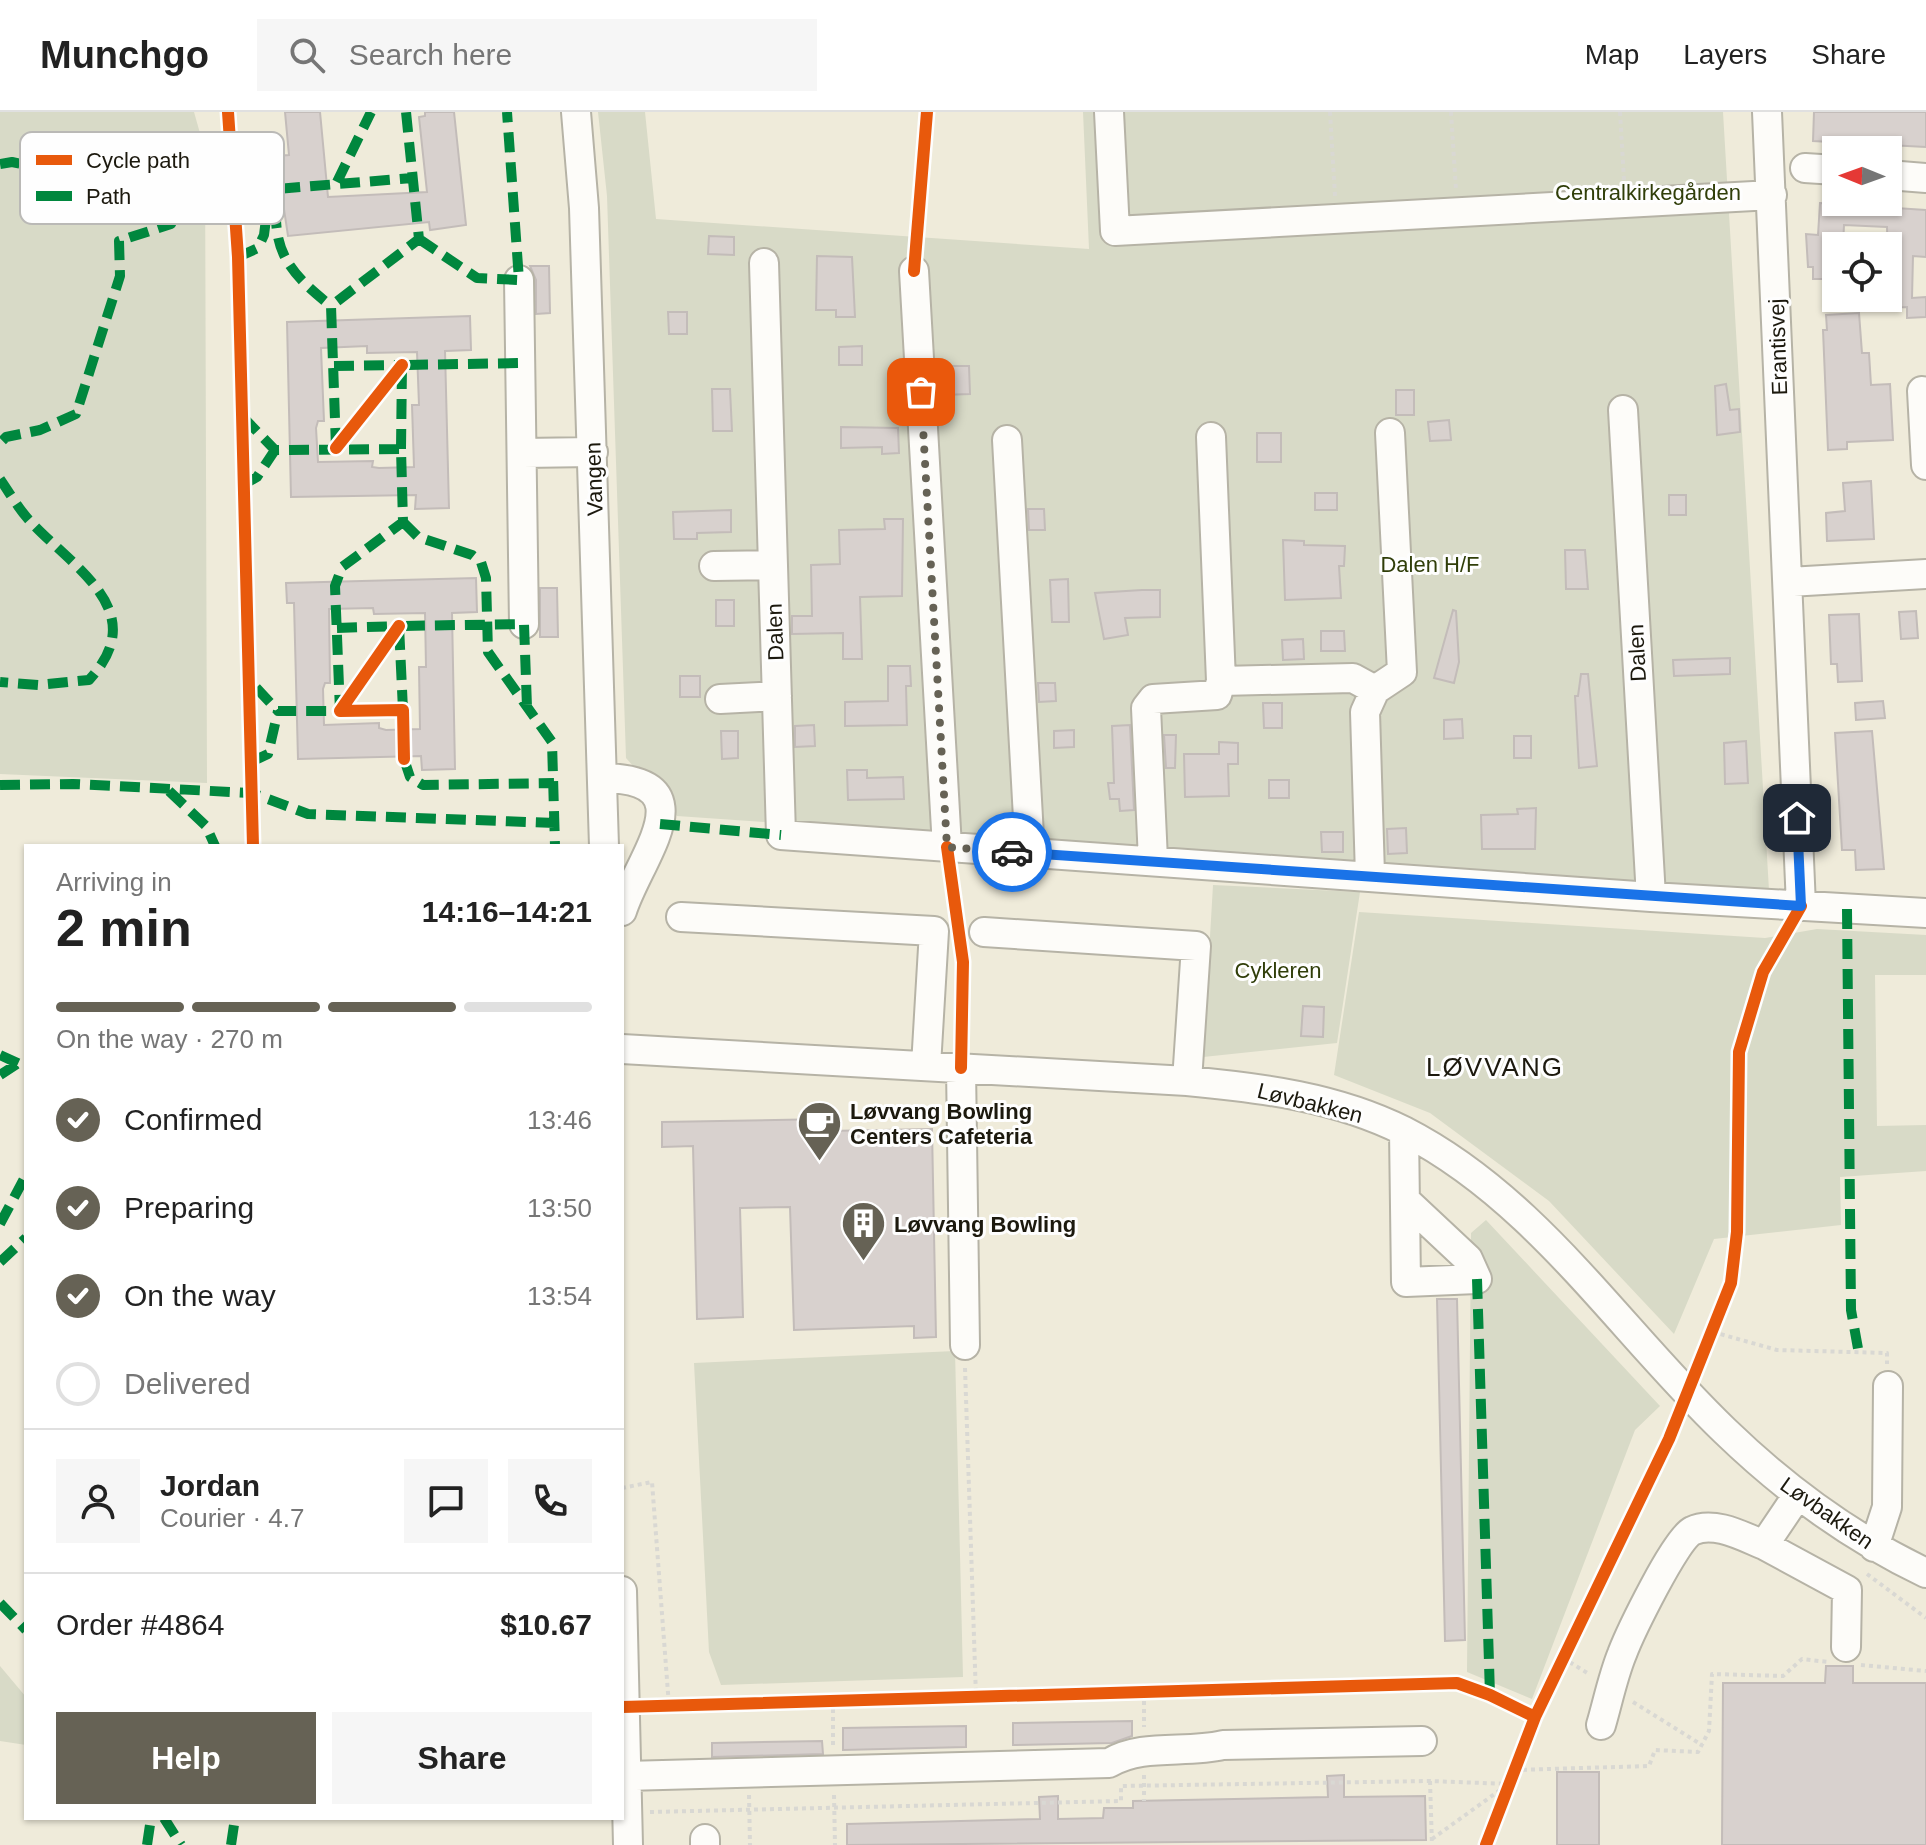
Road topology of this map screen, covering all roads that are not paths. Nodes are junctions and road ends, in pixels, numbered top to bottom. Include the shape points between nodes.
1 (576, 112) edge
2 (1109, 112) edge
3 (1767, 112) edge
4 (1805, 168) dead end
5 (1822, 169) edge
6 (1902, 176) edge
7 (1926, 178) edge
8 (1772, 195) junction
9 (764, 263) dead end
10 (914, 271) dead end
11 (519, 280) dead end
12 (1922, 391) dead end
13 (1623, 410) dead end
14 (1390, 433) dead end
15 (1211, 437) dead end
16 (1007, 440) dead end
17 (593, 452) junction
18 (523, 453) junction
19 (1926, 465) edge
20 (773, 565) junction
21 (714, 566) dead end
22 (1926, 574) edge
23 (1789, 582) junction
24 (524, 624) dead end
25 (1221, 681) junction
26 (1375, 690) junction
27 (777, 696) junction
28 (720, 699) dead end
29 (602, 778) junction
30 (604, 844) edge
31 (947, 847) junction
32 (1030, 854) junction
33 (1153, 860) junction
34 (1370, 875) junction
35 (1651, 897) junction
36 (1801, 906) junction
37 (624, 907) edge
38 (1926, 913) edge
39 (681, 917) dead end
40 (984, 932) dead end
41 (624, 1049) edge
42 (926, 1066) junction
43 (961, 1068) junction
44 (1187, 1081) junction
45 (1404, 1131) junction
46 (1405, 1200) dead end
47 (965, 1345) road end
48 (1888, 1386) road end
49 (1797, 1496) junction
50 (1764, 1545) junction
51 (1874, 1547) junction
52 (1926, 1573) edge
53 (1848, 1658) road end
54 (624, 1684) edge
55 (1601, 1725) dead end
56 (1422, 1741) dead end
57 (626, 1776) junction
58 (625, 1808) edge
59 (628, 1845) edge

1 - 17 street, Vangen
2 - 8 street via 1115,231
3 - 8 street, Erantisvej
4 - 5 street
6 - 7 street
8 - 23 street, Erantisvej
9 - 20 street, Dalen
10 - 31 street
11 - 18 street
12 - 19 street
13 - 35 street, Dalen
14 - 26 street via 1402,672
15 - 25 street
16 - 32 street
17 - 18 street
17 - 29 street, Vangen
18 - 24 street
20 - 21 street
20 - 27 street, Dalen
22 - 23 street
23 - 36 street, Erantisvej
25 - 26 street via 1353,678
25 - 33 street via 1217,695 1153,699 1146,708
26 - 34 street via 1365,712
27 - 28 street
27 - 31 street, Dalen via 781,835
29 - 30 street, Vangen
29 - 37 street via 647,785 662,809 653,846
31 - 32 street, Dalen
32 - 33 street, Dalen
33 - 34 street, Dalen
34 - 35 street, Dalen
35 - 36 street, Dalen
36 - 38 street, Dalen
39 - 42 street via 934,931
40 - 44 street via 1196,946
41 - 42 street, Løvbakken
42 - 43 street, Løvbakken
43 - 44 street, Løvbakken
43 - 47 street
44 - 45 street, Løvbakken via 1273,1089 1345,1107
45 - 46 street
45 - 49 street, Løvbakken via 1523,1214 1723,1429
48 - 51 street via 1887,1507
49 - 50 street
49 - 51 street, Løvbakken
50 - 53 street via 1847,1590
50 - 55 street via 1732,1531 1711,1529 1692,1531 1676,1547 1622,1654
51 - 52 street, Løvbakken
54 - 57 street
56 - 57 street via 1223,1745 1127,1753 1109,1763
57 - 58 street
58 - 59 street

